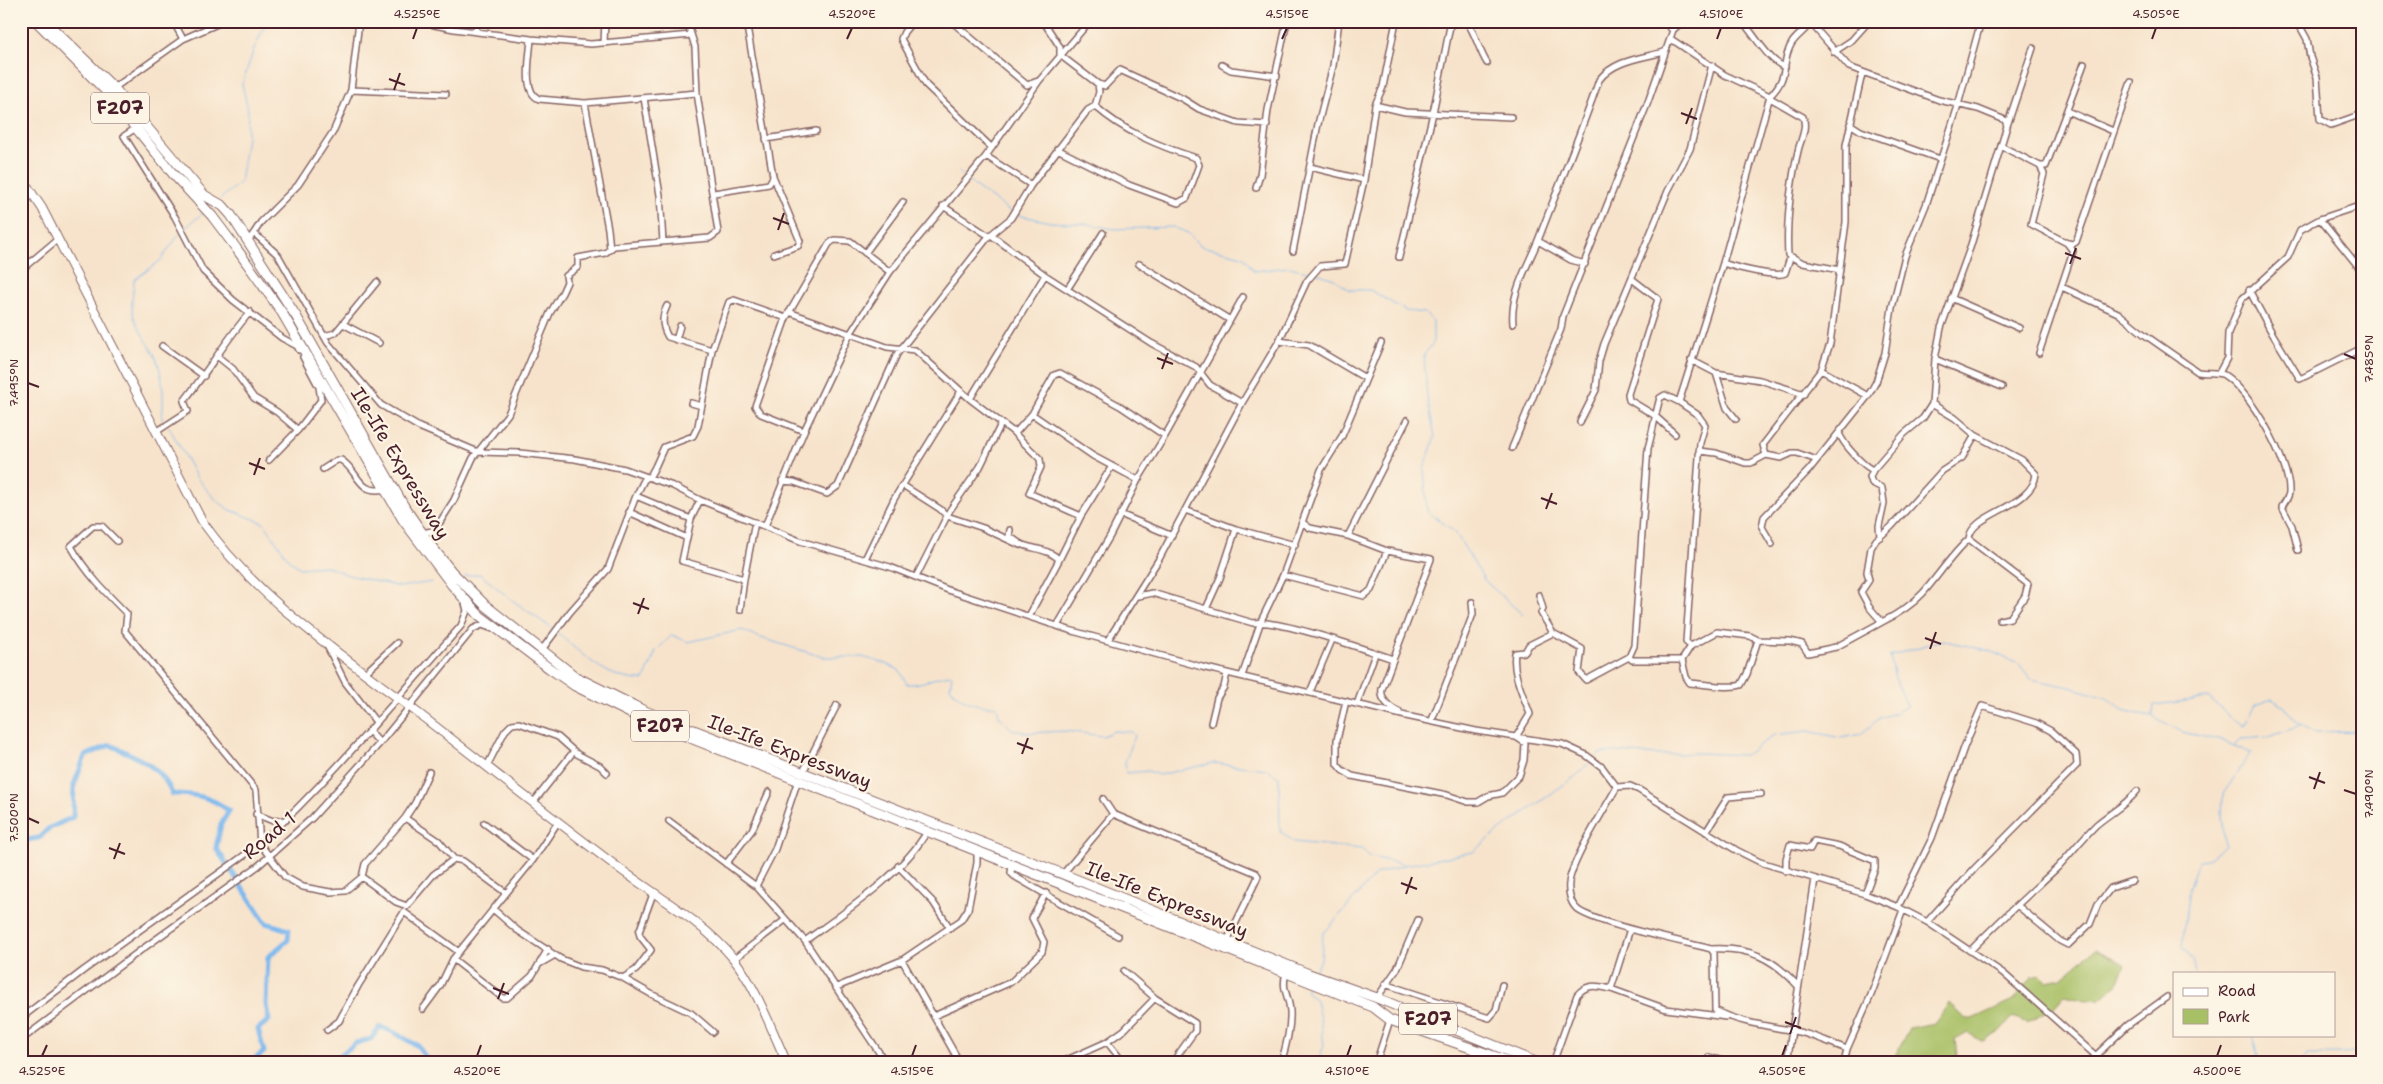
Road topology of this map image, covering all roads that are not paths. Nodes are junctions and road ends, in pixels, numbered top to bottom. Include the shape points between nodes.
1 (36, 21) edge
2 (45, 21) edge
3 (172, 21) edge
4 (224, 21) edge
5 (359, 21) edge
6 (477, 21) edge
7 (605, 21) edge
8 (688, 21) edge
9 (746, 21) edge
10 (913, 21) edge
11 (951, 21) edge
12 (1043, 21) edge
13 (1090, 21) edge
14 (1287, 21) edge
15 (1339, 21) edge
16 (1396, 21) edge
17 (1451, 21) edge
18 (1466, 21) edge
19 (1662, 21) edge
20 (1682, 21) edge
21 (1742, 21) edge
22 (1869, 21) edge
23 (1981, 21) edge
24 (2297, 21) edge
25 (418, 22) edge
26 (1809, 22) edge
27 (1673, 30) junction
28 (476, 31) junction
29 (691, 35) junction
30 (183, 39) junction
31 (531, 39) junction
32 (1670, 39) junction
33 (604, 43) junction
34 (2032, 48) dead end
35 (1664, 52) junction
36 (1834, 52) junction
37 (1060, 55) junction
38 (1487, 63) dead end
39 (2084, 64) dead end
40 (1222, 65) dead end
41 (1712, 65) junction
42 (1786, 68) junction
43 (1862, 74) junction
44 (1277, 76) junction
45 (1039, 80) junction
46 (2131, 82) dead end
47 (1098, 84) junction
48 (1105, 86) junction
49 (114, 88) junction
50 (351, 90) junction
51 (1099, 92) junction
52 (446, 94) dead end
53 (698, 94) junction
54 (1770, 97) junction
55 (644, 98) junction
56 (585, 103) junction
57 (1957, 104) junction
58 (1375, 105) junction
59 (1094, 106) junction
60 (2067, 111) junction
61 (1433, 113) junction
62 (2362, 114) edge
63 (1511, 117) dead end
64 (1850, 124) junction
65 (1267, 125) junction
66 (2007, 126) junction
67 (136, 128) junction
68 (816, 131) dead end
69 (2113, 131) junction
70 (766, 139) junction
71 (2001, 146) junction
72 (991, 147) junction
73 (1057, 149) junction
74 (986, 156) junction
75 (1940, 159) junction
76 (2040, 166) junction
77 (1310, 167) junction
78 (21, 176) edge
79 (774, 176) junction
80 (1364, 180) junction
81 (769, 184) junction
82 (1031, 185) junction
83 (777, 187) junction
84 (1256, 188) dead end
85 (714, 193) junction
86 (201, 198) junction
87 (903, 202) dead end
88 (2362, 205) edge
89 (943, 206) junction
90 (2320, 219) junction
91 (254, 233) junction
92 (1103, 233) dead end
93 (990, 235) junction
94 (58, 239) junction
95 (247, 241) junction
96 (1538, 241) junction
97 (663, 242) junction
98 (2067, 243) junction
99 (610, 249) junction
100 (1293, 251) dead end
101 (865, 253) junction
102 (774, 254) dead end
103 (1399, 257) dead end
104 (1790, 258) junction
105 (1723, 263) junction
106 (1139, 264) dead end
107 (1585, 264) junction
108 (21, 270) edge
109 (1840, 270) junction
110 (2362, 271) edge
111 (890, 272) junction
112 (1045, 275) junction
113 (1632, 279) junction
114 (377, 282) dead end
115 (2062, 286) junction
116 (1068, 288) junction
117 (2249, 290) junction
118 (1243, 297) dead end
119 (1951, 298) junction
120 (667, 306) dead end
121 (250, 312) junction
122 (789, 312) junction
123 (786, 318) junction
124 (1230, 320) junction
125 (343, 324) junction
126 (1513, 324) dead end
127 (680, 326) dead end
128 (2019, 328) dead end
129 (850, 334) junction
130 (324, 336) junction
131 (676, 340) junction
132 (1279, 341) junction
133 (1382, 342) dead end
134 (379, 343) dead end
135 (162, 346) dead end
136 (902, 348) junction
137 (2362, 348) edge
138 (712, 350) junction
139 (2039, 353) dead end
140 (217, 356) junction
141 (1935, 359) junction
142 (1691, 360) junction
143 (1820, 370) junction
144 (1716, 373) junction
145 (2218, 373) junction
146 (1201, 374) junction
147 (204, 376) junction
148 (1365, 378) junction
149 (2002, 387) dead end
150 (961, 391) junction
151 (1804, 394) junction
152 (1868, 396) junction
153 (970, 399) junction
154 (1679, 402) junction
155 (691, 403) dead end
156 (1242, 403) junction
157 (1932, 404) junction
158 (702, 406) junction
159 (1032, 414) junction
160 (1654, 415) junction
161 (1736, 419) dead end
162 (1407, 420) dead end
163 (1580, 422) dead end
164 (1001, 424) junction
165 (160, 429) junction
166 (298, 430) junction
167 (1012, 431) junction
168 (804, 432) junction
169 (1839, 433) junction
170 (1676, 434) dead end
171 (1975, 435) junction
172 (1165, 436) junction
173 (1512, 448) dead end
174 (1699, 451) junction
175 (478, 452) junction
176 (1766, 455) junction
177 (269, 460) dead end
178 (1817, 460) junction
179 (1112, 466) junction
180 (323, 469) dead end
181 (1873, 470) junction
182 (650, 476) junction
183 (784, 479) junction
184 (1138, 480) junction
185 (904, 486) junction
186 (384, 488) junction
187 (636, 496) junction
188 (700, 500) junction
189 (1185, 510) junction
190 (630, 512) junction
191 (1120, 514) junction
192 (947, 516) junction
193 (1082, 516) junction
194 (692, 519) junction
195 (756, 522) junction
196 (1303, 523) junction
197 (765, 526) junction
198 (1236, 529) junction
199 (1010, 530) dead end
200 (422, 532) junction
201 (1170, 535) junction
202 (1348, 536) junction
203 (1880, 537) junction
204 (687, 538) junction
205 (1969, 539) junction
206 (116, 541) dead end
207 (1772, 544) dead end
208 (1020, 545) junction
209 (1295, 546) junction
210 (2298, 550) dead end
211 (1387, 551) junction
212 (865, 560) junction
213 (1060, 560) junction
214 (1283, 575) junction
215 (916, 578) junction
216 (744, 579) junction
217 (460, 594) junction
218 (1539, 595) dead end
219 (1137, 596) junction
220 (1472, 602) dead end
221 (740, 610) dead end
222 (1206, 610) junction
223 (1029, 616) junction
224 (2000, 620) dead end
225 (1262, 621) junction
226 (1882, 622) junction
227 (1057, 626) junction
228 (501, 632) junction
229 (1554, 633) junction
230 (1108, 640) junction
231 (1332, 640) junction
232 (1758, 640) junction
233 (397, 643) dead end
234 (326, 644) junction
235 (1691, 646) junction
236 (540, 651) junction
237 (1373, 652) junction
238 (1629, 657) junction
239 (1393, 659) junction
240 (1682, 660) junction
241 (364, 673) junction
242 (1227, 673) junction
243 (1242, 676) junction
244 (1310, 692) junction
245 (397, 698) junction
246 (1346, 701) junction
247 (1357, 704) junction
248 (837, 705) dead end
249 (408, 706) junction
250 (1406, 716) junction
251 (1432, 720) junction
252 (376, 722) junction
253 (1211, 723) dead end
254 (369, 731) junction
255 (1516, 737) junction
256 (380, 744) junction
257 (574, 751) junction
258 (487, 766) junction
259 (429, 772) dead end
260 (607, 773) dead end
261 (801, 776) junction
262 (1617, 787) junction
263 (2137, 791) dead end
264 (769, 792) dead end
265 (1761, 794) dead end
266 (1102, 799) dead end
267 (534, 803) junction
268 (886, 810) junction
269 (256, 814) junction
270 (1113, 814) junction
271 (405, 818) junction
272 (286, 820) junction
273 (669, 821) dead end
274 (558, 822) junction
275 (484, 823) dead end
276 (928, 830) junction
277 (1706, 832) junction
278 (260, 844) junction
279 (977, 850) junction
280 (269, 856) junction
281 (454, 858) junction
282 (534, 860) junction
283 (1012, 863) junction
284 (726, 864) junction
285 (898, 866) junction
286 (1786, 871) junction
287 (362, 877) junction
288 (1061, 878) junction
289 (1815, 879) junction
290 (2132, 881) dead end
291 (756, 886) junction
292 (506, 893) junction
293 (1046, 893) junction
294 (653, 894) junction
295 (1865, 894) junction
296 (407, 906) junction
297 (2018, 906) junction
298 (1900, 908) junction
299 (493, 909) junction
300 (404, 912) junction
301 (785, 920) junction
302 (1418, 920) dead end
303 (1927, 922) junction
304 (950, 928) junction
305 (1630, 929) junction
306 (1118, 936) dead end
307 (805, 941) junction
308 (1227, 941) junction
309 (1711, 949) junction
310 (548, 950) junction
311 (1971, 950) junction
312 (459, 952) junction
313 (554, 955) junction
314 (453, 959) junction
315 (734, 959) junction
316 (902, 960) junction
317 (541, 963) junction
318 (1124, 971) dead end
319 (1286, 972) junction
320 (623, 978) junction
321 (1311, 979) junction
322 (1385, 984) junction
323 (1502, 985) dead end
324 (1798, 986) junction
325 (837, 987) junction
326 (1611, 988) junction
327 (2167, 997) dead end
328 (1155, 998) junction
329 (1375, 1003) junction
330 (423, 1009) dead end
331 (934, 1016) junction
332 (21, 1018) edge
333 (1729, 1018) junction
334 (1390, 1020) junction
335 (327, 1030) dead end
336 (1793, 1031) junction
337 (712, 1032) dead end
338 (21, 1040) edge
339 (1107, 1042) junction
340 (1847, 1049) junction
341 (2094, 1055) junction
342 (1709, 1057) dead end
343 (1517, 1061) edge
344 (787, 1063) edge
345 (886, 1063) edge
346 (960, 1063) edge
347 (1060, 1063) edge
348 (1124, 1063) edge
349 (1172, 1063) edge
350 (1282, 1063) edge
351 (1376, 1063) edge
352 (1538, 1063) edge
353 (1553, 1063) edge
354 (1730, 1063) edge
355 (1786, 1063) edge
356 (1844, 1063) edge
357 (2088, 1063) edge
358 (2104, 1063) edge

1 - 67 main road, Ile-Ife Expressway / F207 via 106,90
2 - 49 main road, Ile-Ife Expressway / F207
3 - 30 street
4 - 30 street
5 - 50 street
6 - 28 street
7 - 33 street
8 - 29 street
9 - 70 street
10 - 72 street via 901,39 926,85
11 - 45 street via 1027,85
12 - 37 street via 1060,47
13 - 37 street
14 - 44 street
15 - 77 street via 1333,66
16 - 58 street via 1382,88
17 - 61 street
18 - 38 street
19 - 27 street
20 - 27 street
21 - 42 street via 1768,55
22 - 36 street via 1852,40
23 - 57 street
24 - 62 street via 2307,39 2317,77 2320,119 2331,125
25 - 28 street
26 - 36 street
26 - 42 street via 1790,46
27 - 32 street
28 - 31 street
29 - 33 street
29 - 53 street
30 - 49 street
31 - 33 street
31 - 56 street via 530,93 539,100
32 - 35 street
32 - 41 street
34 - 66 street
35 - 96 street via 1614,66 1599,80
35 - 107 street
36 - 43 street via 1849,67
37 - 45 street
37 - 47 street
39 - 60 street
40 - 44 street via 1232,70
41 - 54 street
41 - 113 street via 1690,149 1668,191
42 - 54 street
43 - 57 street
43 - 64 street
44 - 65 street
45 - 72 street
46 - 69 street
47 - 48 street
47 - 51 street
48 - 51 street
48 - 65 street via 1120,70 1199,109 1238,123
49 - 86 main road, Ile-Ife Expressway / F207
50 - 52 street
50 - 91 street via 325,147 298,185
51 - 59 street
53 - 55 street
53 - 85 street
54 - 104 street via 1803,117 1805,123 1791,202
54 - 105 street
55 - 56 street
55 - 97 street via 660,195
56 - 99 street
57 - 66 street via 2005,120
57 - 75 street
58 - 61 street via 1399,111
58 - 80 street
59 - 73 street
59 - 73 street via 1137,135 1196,158 1199,165 1186,198 1178,203 1152,195
60 - 69 street
60 - 76 street via 2048,165
61 - 63 street
61 - 103 street
64 - 75 street via 1861,132
64 - 109 street via 1846,145 1846,222
65 - 84 street
66 - 71 street
67 - 86 main road, Ile-Ife Expressway / F207
67 - 121 street via 124,136 175,217 203,271
68 - 70 street
69 - 98 street via 2076,242
70 - 79 street
71 - 76 street
71 - 119 street
72 - 74 street
73 - 82 street
74 - 82 street
74 - 89 street
75 - 152 street via 1926,206 1905,256 1885,352
76 - 98 street via 2044,174 2032,224
77 - 80 street
77 - 100 street
78 - 94 main road via 35,194
79 - 81 street
79 - 83 street
80 - 132 street via 1345,264 1319,267 1307,281
81 - 83 street
81 - 85 street
82 - 93 street via 1011,218
83 - 102 street via 800,241 798,246
85 - 97 street via 719,229 716,235
86 - 95 main road, Ile-Ife Expressway / F207 via 223,206
86 - 186 main road, Ile-Ife Expressway / F207 via 281,311
87 - 101 street
88 - 90 street
89 - 93 street
89 - 111 street
90 - 110 street
90 - 117 street via 2300,230 2288,256
91 - 95 street
91 - 130 street via 278,255
92 - 116 street
93 - 112 street
93 - 136 street
94 - 108 street
94 - 165 main road
95 - 200 main road, Ile-Ife Expressway / F207 via 296,316
96 - 107 street via 1571,260
96 - 126 street via 1514,298 1511,309
97 - 99 street
98 - 115 street via 2073,251
99 - 175 street via 578,258 578,267 566,276 567,282 550,313 508,414
101 - 111 street
101 - 122 street via 850,241 834,240
104 - 105 street via 1785,274 1778,276
104 - 109 street
105 - 142 street
106 - 124 street
107 - 173 street via 1532,405
109 - 143 street via 1830,344
111 - 129 street
112 - 116 street
112 - 153 street
113 - 160 street via 1658,299 1628,394 1629,400
113 - 163 street via 1604,344 1596,390
114 - 125 street
115 - 139 street
115 - 145 street via 2118,313 2198,372
116 - 146 street via 1126,328 1196,367
117 - 137 street via 2300,379
117 - 145 street via 2228,333 2227,358
118 - 124 street
119 - 128 street
119 - 141 street
120 - 131 street via 663,313 664,330 668,337
121 - 140 street
121 - 166 street via 297,346 319,387 321,400
122 - 123 street
122 - 129 street
123 - 138 street via 731,300
123 - 168 street via 756,411
124 - 146 street
125 - 130 street via 335,333
125 - 134 street
127 - 131 street
129 - 136 street via 887,347
129 - 168 street
130 - 175 street via 381,405 419,427
131 - 138 street
132 - 148 street via 1309,345
132 - 156 street
133 - 148 street
135 - 147 street
136 - 150 street via 916,350
136 - 183 street via 892,363 838,486 827,494
138 - 158 street
140 - 147 street
140 - 166 street via 233,369 254,398
141 - 149 street
141 - 157 street
142 - 144 street
142 - 154 street
143 - 151 street
143 - 152 street
144 - 151 street via 1760,380
144 - 161 street via 1727,408
145 - 210 street via 2235,384 2260,413 2279,452 2289,493 2282,507 2292,526
146 - 156 street via 1210,385
146 - 172 street
147 - 165 street via 184,401 188,411
148 - 196 street via 1342,436 1321,470
150 - 153 street
150 - 185 street
151 - 176 street via 1766,440 1763,445
152 - 169 street
153 - 164 street
154 - 160 street via 1665,395 1660,398
154 - 174 street via 1704,420
155 - 158 street
156 - 189 street
157 - 171 street
157 - 181 street via 1923,418 1904,434
158 - 182 street via 693,436 664,447
159 - 167 street via 1017,432
159 - 172 street via 1054,375 1060,373 1120,406
159 - 179 street
160 - 170 street
160 - 238 street via 1648,448 1634,646
162 - 202 street
164 - 167 street
164 - 192 street via 980,467
165 - 234 main road via 202,521 220,547 260,589
166 - 177 street
167 - 193 street via 1040,459 1041,467 1029,493
168 - 183 street
169 - 178 street
169 - 181 street via 1842,442
171 - 203 street via 1962,458 1942,471
171 - 205 street via 2022,460 2036,474 2036,482 2026,495 1976,526
172 - 184 street
174 - 176 street via 1745,463
174 - 235 street via 1686,642
175 - 182 street via 520,452 575,459 609,464
175 - 200 street via 440,522 432,531
176 - 178 street via 1781,458 1797,453
178 - 207 street via 1764,517 1762,527
179 - 184 street
179 - 193 street
180 - 186 street via 341,460 367,489
181 - 203 street via 1872,483 1882,488 1884,496
182 - 187 street via 644,480
182 - 188 street
183 - 197 street
184 - 191 street
185 - 192 street
185 - 212 street via 882,522
186 - 217 main road, Ile-Ife Expressway / F207 via 426,553
187 - 190 street
187 - 194 street
188 - 194 street
188 - 195 street
189 - 198 street
189 - 201 street
190 - 204 street
190 - 236 street via 608,569
191 - 201 street
191 - 227 street
192 - 208 street
192 - 215 street
193 - 213 street
194 - 204 street
195 - 197 street
195 - 216 street
196 - 202 street via 1310,528
196 - 209 street
197 - 212 street via 810,544
198 - 209 street
198 - 222 street
199 - 208 street via 1009,536
200 - 236 main road, Ile-Ife Expressway / F207 via 452,572 485,605
201 - 219 street
202 - 211 street
203 - 226 street via 1871,548 1869,580 1861,592
204 - 216 street via 682,561
205 - 224 street via 2028,584 2025,596 2010,618
205 - 226 street via 1958,548 1922,594 1898,614
206 - 269 street via 102,526 93,526 71,546 95,582 127,614 125,631 251,783 257,797
208 - 213 street
209 - 214 street
211 - 214 street via 1371,590 1364,596
211 - 239 street via 1431,558
212 - 215 street
213 - 223 street
214 - 225 street
215 - 223 street
216 - 221 street
217 - 228 main road, Ile-Ife Expressway / F207
217 - 245 street, Road 1 via 467,611 461,626
218 - 229 street via 1541,613
219 - 222 street via 1152,593
219 - 230 street
220 - 251 street via 1473,614
222 - 225 street via 1253,623
223 - 227 street
225 - 231 street
225 - 243 street
226 - 232 street via 1836,647 1808,653 1802,644
227 - 230 street
228 - 249 street, Road 1 via 482,625 473,629
228 - 261 main road, Ile-Ife Expressway / F207 via 575,686 642,719
229 - 238 street via 1582,649 1579,672 1586,680
229 - 255 street via 1529,645 1524,652 1515,653 1518,683 1530,714
230 - 242 street
231 - 237 street
231 - 244 street
232 - 235 street via 1718,632
232 - 240 street via 1741,686 1732,688 1690,683
233 - 241 street
234 - 241 main road
234 - 252 street via 345,682
235 - 240 street
236 - 261 main road, Ile-Ife Expressway / F207 via 605,694
237 - 239 street
237 - 247 street
238 - 240 street via 1632,660
239 - 250 street via 1381,693 1389,707
241 - 245 main road
242 - 243 street
242 - 253 street
243 - 244 street
244 - 246 street
245 - 249 main road
245 - 252 street, Road 1
246 - 247 street
246 - 255 street via 1337,740 1337,764 1342,770 1362,778 1405,785 1468,802 1478,802 1502,792 1520,776 1525,744
247 - 250 street
248 - 261 street
249 - 256 street, Road 1
249 - 258 main road
250 - 251 street
251 - 255 street
252 - 254 street, Road 1
254 - 256 street
254 - 272 street, Road 1
255 - 262 street via 1562,744 1597,763
256 - 280 street, Road 1 via 312,818
257 - 258 street via 558,737 519,723 512,724
257 - 260 street
257 - 267 street
258 - 267 main road
259 - 271 street
261 - 268 main road, Ile-Ife Expressway / F207
261 - 291 street via 775,850
262 - 277 street via 1630,786 1640,790
262 - 305 street via 1568,882 1576,909 1585,915
263 - 297 street via 2126,804 2097,824
264 - 284 street via 752,830
265 - 277 street via 1728,797
266 - 270 street
267 - 274 main road
268 - 276 main road, Ile-Ife Expressway / F207
268 - 288 main road, Ile-Ife Expressway / F207
269 - 272 street via 273,821
269 - 278 street
270 - 288 street
270 - 308 street via 1256,873 1256,881
271 - 281 street via 439,841
271 - 287 street via 365,864
272 - 278 street, Road 1
273 - 284 street
274 - 282 street
274 - 294 main road
275 - 282 street
276 - 279 main road, Ile-Ife Expressway / F207
276 - 285 street via 920,845
277 - 286 street via 1736,850
278 - 280 street
278 - 332 street, Road 1
279 - 283 main road, Ile-Ife Expressway / F207
279 - 304 street via 968,909
280 - 287 street via 285,877 303,887 345,891
280 - 338 street, Road 1
281 - 292 street via 463,861
281 - 296 street via 433,875
282 - 292 street
283 - 288 main road, Ile-Ife Expressway / F207
283 - 293 street via 1011,873 1014,876
284 - 291 street
285 - 304 street via 933,902
285 - 307 street via 865,896
286 - 289 street
286 - 295 street via 1790,844 1810,849 1814,841 1839,846 1875,861
287 - 296 street via 396,902
288 - 308 main road, Ile-Ife Expressway / F207
288 - 319 main road, Ile-Ife Expressway / F207
289 - 295 street
289 - 324 street
290 - 297 street via 2111,888 2098,904 2090,924 2068,945
291 - 301 street
292 - 299 street
293 - 306 street
293 - 331 street via 1032,918 1044,942 1042,952 1011,982
294 - 315 main road via 711,936
294 - 320 street via 639,932 651,950 636,970
295 - 298 street
296 - 300 street
297 - 311 street via 1998,921
298 - 303 street
298 - 303 street via 1932,838 1982,706 2036,722 2076,754 2077,765 1975,868
298 - 340 street via 1871,995
299 - 310 street via 516,930
299 - 312 street
300 - 312 street
300 - 335 street via 339,1021
301 - 307 street
301 - 315 street
302 - 322 street via 1397,970
303 - 311 street
304 - 316 street
305 - 309 street
305 - 326 street
307 - 325 street
308 - 321 main road, Ile-Ife Expressway / F207
309 - 324 street via 1745,952 1769,960 1781,967
309 - 333 street via 1714,953 1715,1010
310 - 313 street
310 - 317 street
311 - 341 street via 2034,998
312 - 314 street
313 - 317 street
313 - 320 street via 581,967
314 - 317 street via 503,998 519,989
314 - 330 street via 440,986
315 - 344 main road via 746,977
316 - 325 street
316 - 331 street
318 - 328 street
319 - 321 main road, Ile-Ife Expressway / F207
319 - 350 street via 1283,984 1290,1005 1290,1018
320 - 337 street via 691,1013
321 - 329 main road, Ile-Ife Expressway / F207
322 - 323 street via 1489,1018 1496,1010
322 - 329 street
324 - 336 street
325 - 345 street
326 - 333 street via 1666,1009
326 - 353 street via 1582,988
327 - 341 street
328 - 339 street via 1124,1030
328 - 349 street via 1197,1027
329 - 334 main road, Ile-Ife Expressway / F207
329 - 343 main road, Ile-Ife Expressway / F207
331 - 346 street
333 - 336 street
334 - 343 main road, Ile-Ife Expressway / F207
334 - 351 street
336 - 340 street
336 - 355 street
339 - 347 street
339 - 348 street
340 - 356 street
341 - 357 street
341 - 358 street
342 - 354 street
343 - 352 main road, Ile-Ife Expressway / F207

